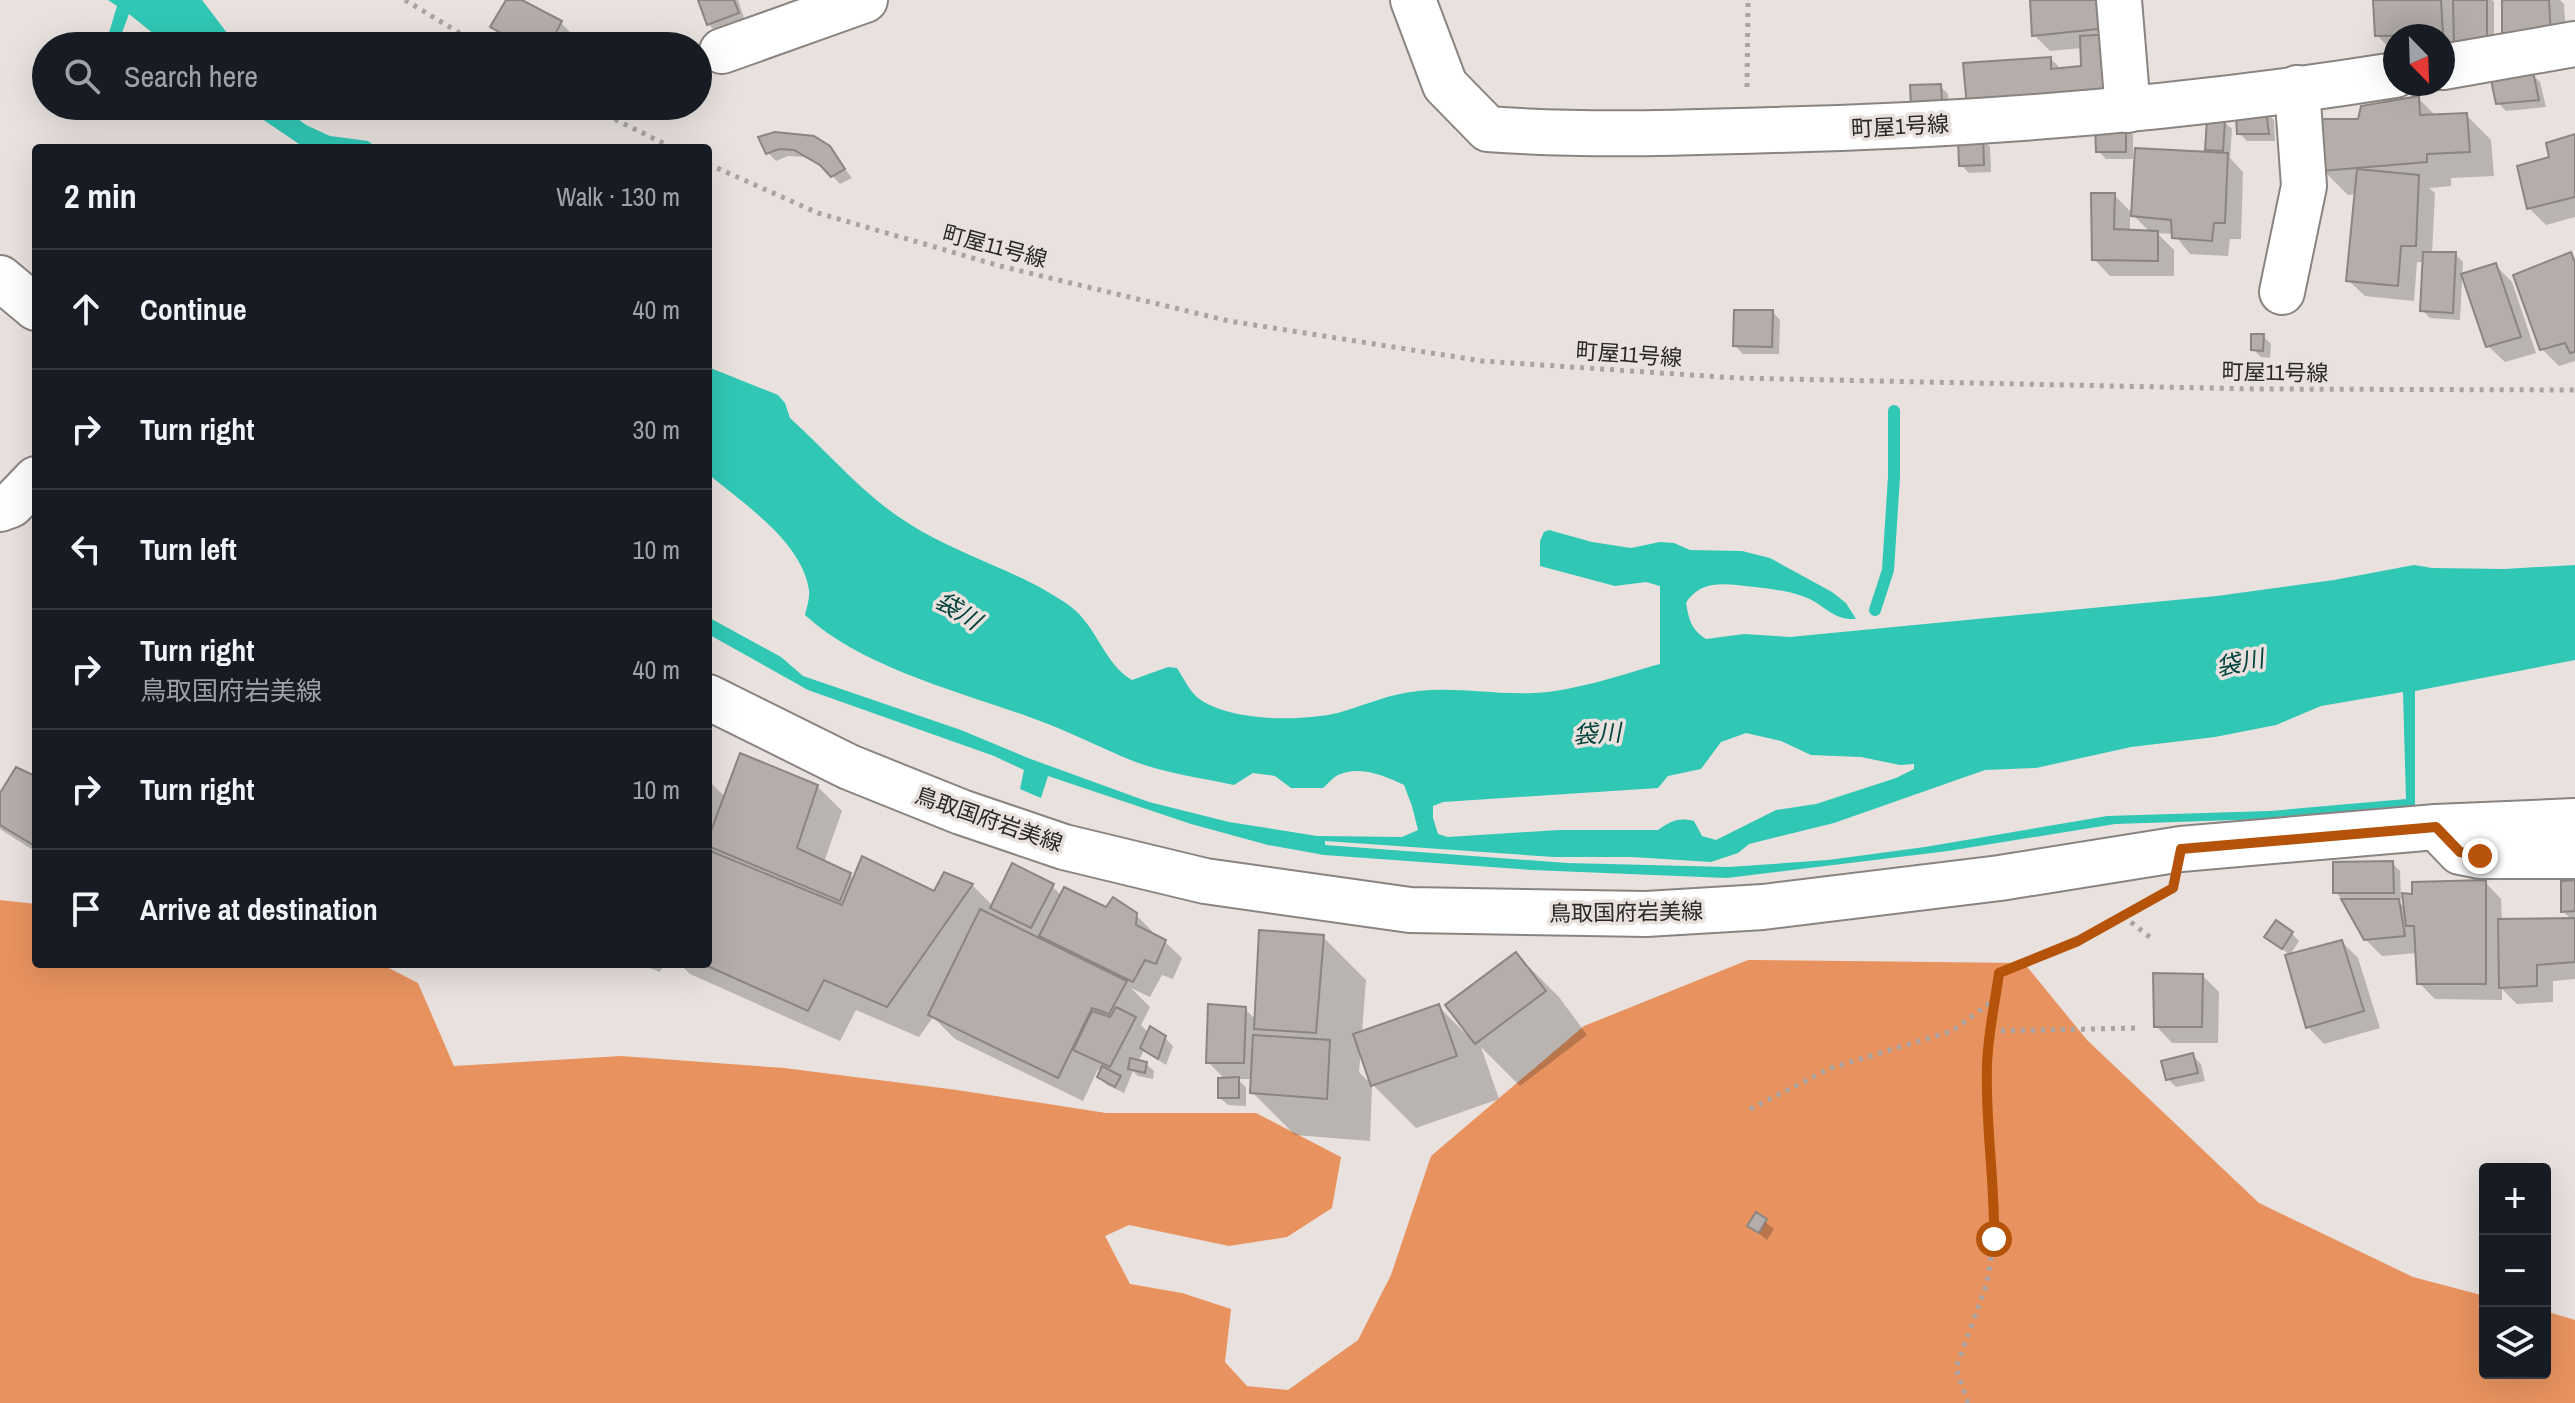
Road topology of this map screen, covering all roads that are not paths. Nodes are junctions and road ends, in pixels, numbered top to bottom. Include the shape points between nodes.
1 (865, 0) edge
2 (1413, 0) edge
3 (2119, 0) edge
4 (2575, 44) edge
5 (722, 51) dead end
6 (2455, 65) edge
7 (2383, 77) edge
8 (2297, 88) junction
9 (2128, 110) junction
10 (0, 278) edge
11 (2282, 292) dead end
12 (32, 305) edge
13 (32, 483) edge
14 (0, 509) edge
15 (712, 699) edge
16 (2575, 821) edge
17 (2436, 827) junction
18 (2575, 856) edge

1 - 5 main road
2 - 9 main road, 町屋1号線 via 1445,85 1488,129 1564,134 1907,127
3 - 9 main road
4 - 6 main road
7 - 8 main road, 町屋1号線
8 - 9 main road, 町屋1号線
8 - 11 main road via 2304,186
10 - 12 main road
13 - 14 main road
15 - 17 main road, 鳥取国府岩美線 via 849,767 1064,847 1205,881 1410,910 1646,914 1763,907 2181,849
16 - 17 main road, 鳥取国府岩美線
17 - 18 main road via 2460,852

